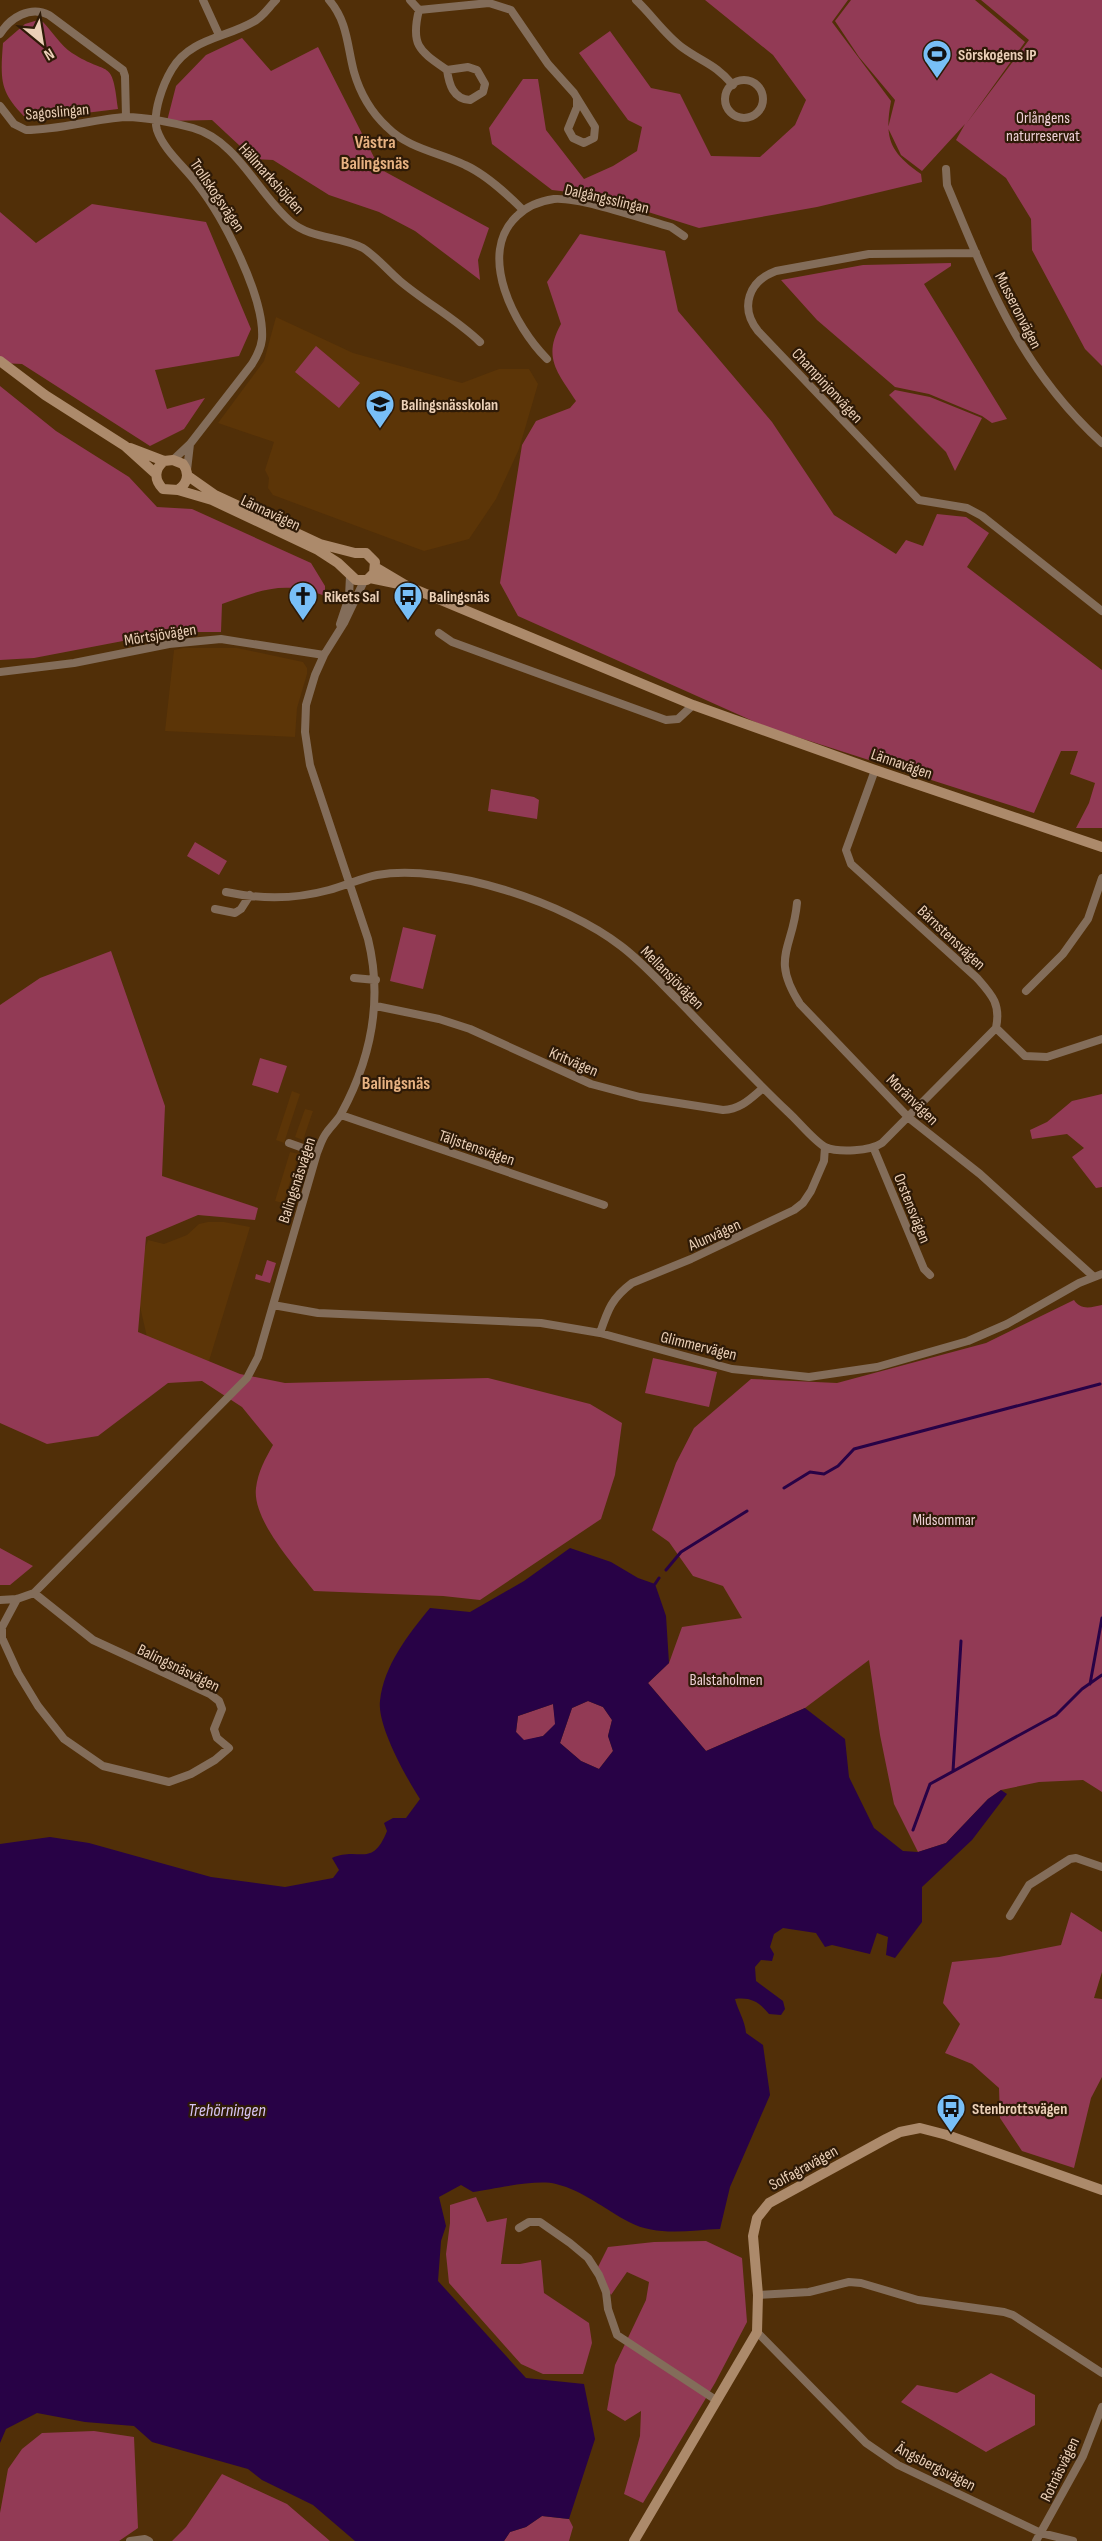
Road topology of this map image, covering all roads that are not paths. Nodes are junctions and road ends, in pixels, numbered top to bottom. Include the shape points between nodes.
1 (203, 0) edge
2 (276, 0) edge
3 (329, 0) edge
4 (410, 0) edge
5 (636, 0) edge
6 (419, 10) junction
7 (0, 34) edge
8 (219, 35) junction
9 (447, 70) junction
10 (733, 85) junction
11 (577, 99) junction
12 (0, 106) edge
13 (126, 117) junction
14 (156, 121) junction
15 (946, 169) dead end
16 (522, 210) junction
17 (684, 236) dead end
18 (976, 254) junction
19 (480, 342) dead end
20 (546, 359) dead end
21 (0, 361) edge
22 (1102, 443) edge
23 (190, 444) junction
24 (124, 446) junction
25 (169, 460) junction
26 (187, 473) junction
27 (156, 474) junction
28 (178, 490) junction
29 (355, 553) junction
30 (375, 567) junction
31 (348, 573) junction
32 (367, 579) junction
33 (407, 586) junction
34 (1102, 610) edge
35 (439, 633) dead end
36 (336, 636) junction
37 (324, 655) junction
38 (0, 672) edge
39 (693, 705) junction
40 (876, 770) junction
41 (1102, 847) edge
42 (1102, 878) edge
43 (349, 884) junction
44 (226, 892) dead end
45 (250, 895) junction
46 (797, 903) dead end
47 (215, 909) dead end
48 (354, 978) dead end
49 (376, 980) junction
50 (1026, 991) dead end
51 (376, 1006) junction
52 (996, 1028) junction
53 (1102, 1039) edge
54 (763, 1088) junction
55 (341, 1115) junction
56 (909, 1118) junction
57 (289, 1143) dead end
58 (825, 1147) junction
59 (874, 1149) junction
60 (317, 1153) junction
61 (604, 1205) dead end
62 (930, 1275) dead end
63 (1098, 1276) edge
64 (273, 1305) junction
65 (600, 1333) junction
66 (34, 1593) junction
67 (17, 1599) junction
68 (0, 1600) edge
69 (1102, 1867) edge
70 (1010, 1916) dead end
71 (1102, 2190) edge
72 (519, 2228) dead end
73 (758, 2295) junction
74 (757, 2332) junction
75 (1102, 2373) edge
76 (716, 2400) junction
77 (1102, 2407) edge
78 (1041, 2533) junction
79 (130, 2541) edge
80 (149, 2541) edge
81 (634, 2541) edge
82 (1036, 2541) edge
83 (1072, 2541) edge

1 - 8 street
2 - 8 street via 257,20
3 - 16 street via 341,16 354,73 372,111 411,145 473,170
4 - 6 street
5 - 10 street via 672,39 719,69
6 - 9 street via 414,38 420,51
6 - 11 street via 489,3 511,10
7 - 13 street via 24,14 37,10 49,15 123,70
8 - 14 street via 195,47 176,63 164,86
9 - 9 street via 477,70 485,84 483,92 477,98 463,100 449,84
10 - 10 street via 728,88 726,102 733,115 746,118 760,110 763,97 756,85
11 - 11 street via 596,132 594,138 584,143 573,138 568,129
12 - 13 street, Sagoslingan via 14,124 26,130
13 - 14 street, Sagoslingan
14 - 19 street, Hällmarkshöjden via 195,128 223,144 293,224 362,248
14 - 23 street, Trollskogsvägen via 161,138 223,221 240,257 261,322 261,345 252,364
15 - 18 street, Musseronvägen via 947,184
16 - 17 street, Dalgångsslingan via 544,201 570,200 671,227
16 - 20 street via 508,225 501,241 499,268 527,337
18 - 22 street, Musseronvägen via 1000,308 1031,362 1068,410
18 - 34 street, Champinjonvägen via 869,254 776,271 754,285 748,298 748,314 758,331 919,500 967,508 982,516
21 - 24 main road, Lännavägen
23 - 25 street, Trollskogsvägen
23 - 26 street
24 - 25 main road, Lännavägen
24 - 27 main road, Lännavägen
25 - 26 main road, Lännavägen via 183,464
25 - 27 main road via 158,467
26 - 28 main road
26 - 29 main road, Lännavägen via 214,495 320,544
27 - 28 main road, Lännavägen via 163,489
28 - 31 main road, Lännavägen via 212,500 318,550
29 - 30 main road, Lännavägen via 370,555
29 - 31 main road via 347,561
30 - 32 main road
30 - 33 main road, Lännavägen
31 - 32 main road, Lännavägen via 356,580
31 - 36 street, Balingsnäsvägen via 349,597
32 - 33 main road, Lännavägen
32 - 36 street, Balingsnäsvägen
33 - 39 main road, Lännavägen
35 - 39 street via 452,642 666,720 678,719
36 - 37 street, Balingsnäsvägen
37 - 38 street, Mörtsjövägen via 221,639
37 - 43 street, Balingsnäsvägen via 306,705 306,744
39 - 40 main road, Lännavägen
40 - 41 main road, Lännavägen
40 - 52 street, Bärnstensvägen via 846,850 851,864 984,985 998,1007
42 - 50 street via 1088,919 1063,954
43 - 45 street, Mellansjövägen via 302,896
43 - 49 street, Balingsnäsvägen via 368,939
43 - 54 street, Mellansjövägen via 387,874 426,873 476,883 559,910 601,932 628,952
44 - 45 street, Mellansjövägen
45 - 47 street via 235,913
46 - 56 street, Moränvägen via 796,923 784,960 791,990
48 - 49 street
49 - 51 street, Balingsnäsvägen
51 - 54 street, Kritvägen via 439,1018 591,1084 640,1097 723,1110 734,1109
51 - 55 street, Balingsnäsvägen via 362,1065
52 - 53 street via 1025,1056 1047,1057
52 - 56 street
54 - 58 street, Mellansjövägen
55 - 60 street, Balingsnäsvägen via 325,1134
55 - 61 street, Täljstensvägen
56 - 59 street
56 - 63 street, Moränvägen
57 - 60 street
58 - 59 street
58 - 65 street, Alunvägen via 824,1161 802,1203 768,1224 632,1283 617,1294
59 - 62 street, Orstensvägen via 924,1269
60 - 64 street, Balingsnäsvägen
63 - 65 street, Glimmervägen via 968,1341 877,1367 809,1377 732,1369
64 - 65 street, Glimmervägen via 318,1313 541,1323
64 - 66 street, Balingsnäsvägen via 258,1357 247,1378
66 - 67 street, Balingsnäsvägen
66 - 67 street, Balingsnäsvägen via 93,1640 219,1701 222,1709 214,1729 217,1738 229,1748 191,1774 169,1782 103,1766 64,1739 33,1698 2,1638 2,1627
67 - 68 street, Balingsnäsvägen
69 - 70 street via 1070,1859 1029,1885
71 - 73 main road, Solfagravägen via 947,2135 920,2128 906,2130 769,2203 757,2218 753,2236
72 - 76 street via 529,2222 540,2222 588,2258 606,2292 617,2335
73 - 74 main road, Solfagravägen
73 - 75 street via 809,2292 849,2282 918,2300 1004,2312
74 - 76 main road, Solfagravägen
74 - 78 street, Ängsbergsvägen via 866,2443 898,2465
76 - 81 main road, Solfagravägen
77 - 78 street, Rotnäsvägen via 1083,2456
78 - 82 street, Rotnäsvägen
78 - 83 street, Ängsbergsvägen
79 - 80 street

